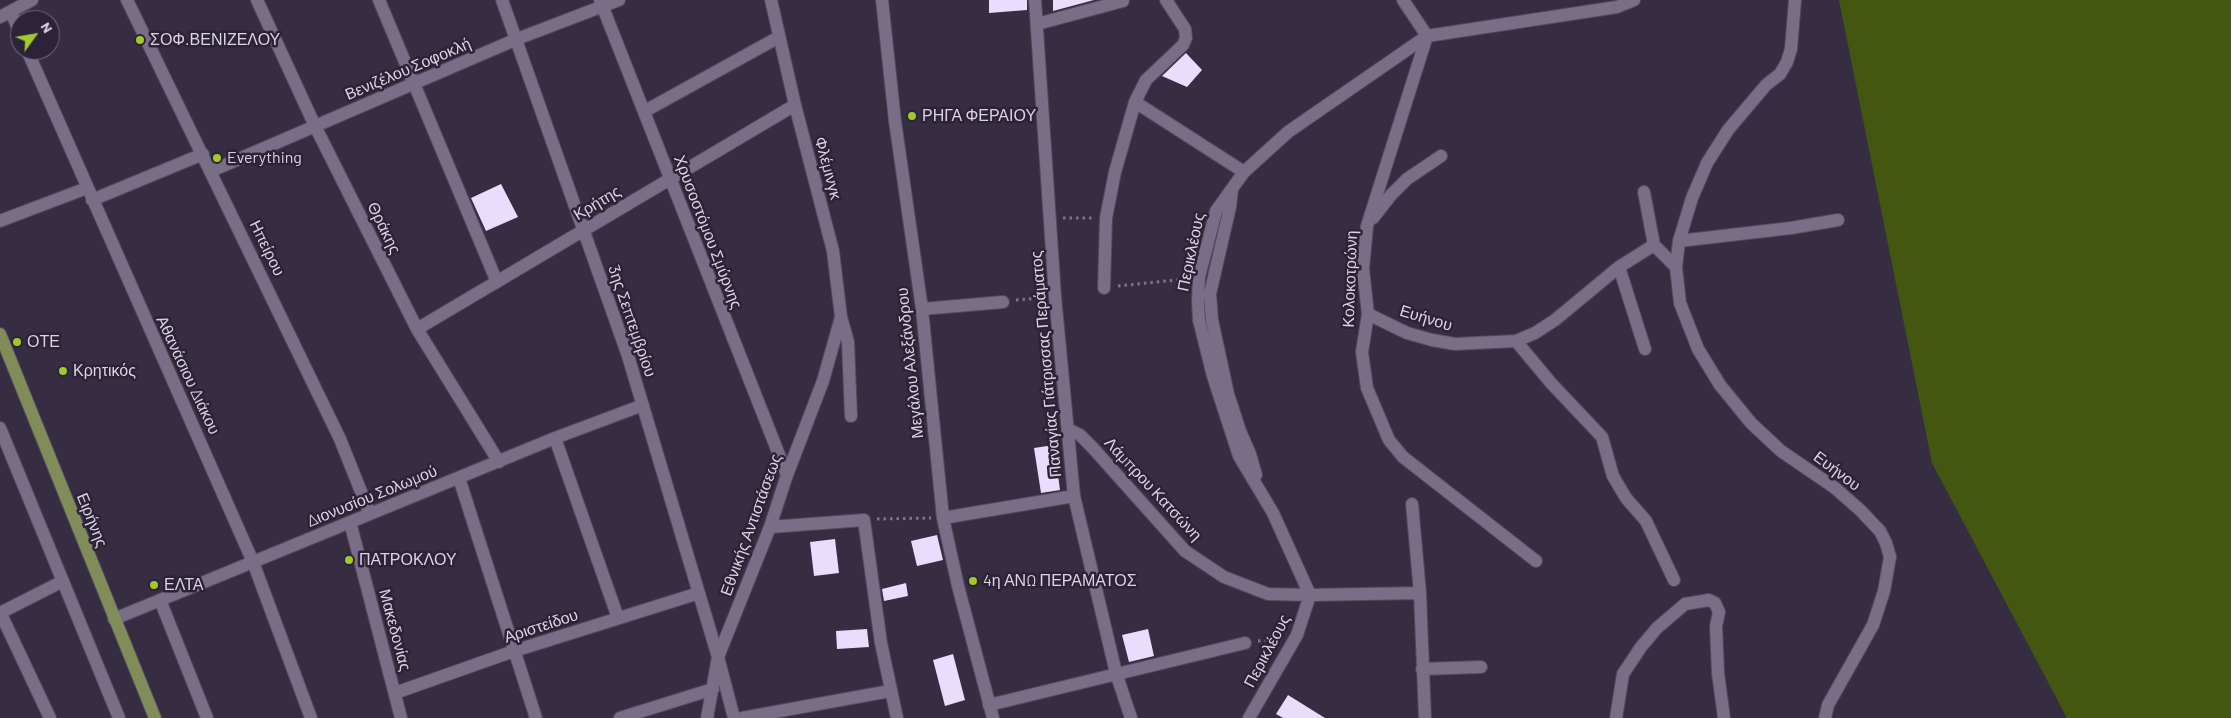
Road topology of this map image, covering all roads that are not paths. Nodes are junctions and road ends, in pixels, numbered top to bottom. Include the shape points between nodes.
1 (32, 0) edge
2 (127, 0) edge
3 (257, 0) edge
4 (379, 0) edge
5 (502, 0) edge
6 (619, 0) edge
7 (771, 0) edge
8 (882, 0) edge
9 (1035, 0) edge
10 (1166, 0) edge
11 (1403, 0) edge
12 (1634, 0) edge
13 (1795, 0) edge
14 (1122, 2) dead end
15 (601, 4) edge
16 (5, 14) edge
17 (1036, 24) junction
18 (1427, 36) junction
19 (779, 37) junction
20 (517, 39) junction
21 (31, 60) edge
22 (415, 84) junction
23 (1135, 102) junction
24 (795, 105) junction
25 (645, 112) junction
26 (315, 126) junction
27 (203, 154) junction
28 (1441, 156) dead end
29 (212, 171) junction
30 (1244, 172) junction
31 (670, 179) junction
32 (1232, 189) junction
33 (1644, 192) dead end
34 (89, 194) junction
35 (1838, 220) dead end
36 (0, 221) edge
37 (1367, 226) junction
38 (583, 231) junction
39 (1679, 241) junction
40 (1654, 245) junction
41 (1619, 267) junction
42 (1676, 267) junction
43 (497, 282) junction
44 (1104, 288) road end
45 (1003, 302) road end
46 (922, 309) junction
47 (1368, 314) junction
48 (841, 317) junction
49 (416, 329) junction
50 (0, 334) edge
51 (1516, 341) junction
52 (834, 346) joint
53 (1645, 349) dead end
54 (643, 405) junction
55 (851, 416) dead end
56 (0, 428) edge
57 (1068, 429) junction
58 (555, 438) junction
59 (499, 462) junction
60 (787, 475) junction
61 (459, 478) junction
62 (1258, 484) junction
63 (1074, 496) junction
64 (1412, 504) dead end
65 (370, 514) junction
66 (943, 518) junction
67 (350, 522) junction
68 (770, 527) junction
69 (1536, 561) dead end
70 (253, 562) junction
71 (1674, 580) dead end
72 (63, 581) junction
73 (699, 593) junction
74 (1420, 593) junction
75 (1310, 595) junction
76 (160, 600) junction
77 (0, 613) edge
78 (618, 618) junction
79 (114, 619) junction
80 (1245, 643) road end
81 (514, 651) junction
82 (718, 657) junction
83 (1481, 667) dead end
84 (1422, 669) junction
85 (1116, 673) junction
86 (713, 689) junction
87 (890, 691) junction
88 (395, 694) junction
89 (990, 705) junction
90 (50, 718) edge
91 (119, 718) edge
92 (155, 718) edge
93 (207, 718) edge
94 (311, 718) edge
95 (401, 718) edge
96 (536, 718) edge
97 (620, 718) edge
98 (706, 718) edge
99 (734, 718) edge
100 (742, 718) edge
101 (897, 718) edge
102 (993, 718) edge
103 (1131, 718) edge
104 (1249, 718) edge
105 (1425, 718) edge
106 (1616, 718) edge
107 (1724, 718) edge
108 (1825, 718) edge

1 - 16 street
2 - 27 street, Ηπείρου
3 - 26 street, Θράκης
4 - 22 street
5 - 20 street, 3ης Σεπτεμβρίου
6 - 15 street, Βενιζέλου Σοφοκλή
7 - 19 street, Φλέμινγκ
8 - 46 street, Μεγάλου Αλεξάνδρου via 895,121
9 - 17 street, Παναγίας Γιάτρισσας Περάματος
10 - 23 street via 1185,29 1186,38 1183,45 1146,80
11 - 18 street
12 - 18 street, Περικλέους via 1617,6
13 - 39 street, Ευήνου via 1787,62 1717,146 1692,198
14 - 17 street
15 - 20 street, Βενιζέλου Σοφοκλή
15 - 25 street, Χρυσοστόμου Σμύρνης
17 - 57 street, Παναγίας Γιάτρισσας Περάματος
18 - 30 street, Περικλέους via 1288,132
18 - 37 street, Κολοκοτρώνη
19 - 24 street, Φλέμινγκ
19 - 25 street
20 - 22 street, Βενιζέλου Σοφοκλή
20 - 38 street, 3ης Σεπτεμβρίου
21 - 34 street, Αθανάσιου Διάκου
22 - 26 street, Βενιζέλου Σοφοκλή
22 - 43 street
23 - 30 street
23 - 44 street via 1114,172 1106,218
24 - 31 street, Κρήτης
24 - 48 street, Φλέμινγκ via 833,251
25 - 31 street, Χρυσοστόμου Σμύρνης
26 - 29 street, Βενιζέλου Σοφοκλή
26 - 49 street, Θράκης
27 - 29 street, Ηπείρου
27 - 34 street
28 - 37 street via 1407,179
29 - 65 street, Ηπείρου via 340,439
30 - 32 street, Περικλέους
31 - 38 street, Κρήτης
31 - 60 street, Χρυσοστόμου Σμύρνης
32 - 62 street via 1212,286 1212,320 1228,394
32 - 62 street, Περικλέους via 1216,211 1199,277 1199,320 1213,376 1240,456
33 - 40 street
34 - 36 street
34 - 70 street, Αθανάσιου Διάκου
35 - 39 street
37 - 47 street, Κολοκοτρώνη via 1363,269
38 - 43 street, Κρήτης
38 - 54 street, 3ης Σεπτεμβρίου
39 - 42 street, Ευήνου
40 - 41 street, Ευήνου
40 - 42 street
41 - 51 street, Ευήνου via 1554,320
41 - 53 street
42 - 108 street, Ευήνου via 1680,303 1698,349 1720,384 1751,422 1781,450 1860,510 1880,531 1886,543 1890,557 1873,625 1828,705
43 - 49 street, Κρήτης
45 - 46 street
46 - 66 street, Μεγάλου Αλεξάνδρου
47 - 51 street, Ευήνου via 1407,333 1432,340 1455,344
47 - 69 street, Κολοκοτρώνη via 1362,368 1366,388 1389,440 1403,457
48 - 52 street, Φλέμινγκ
48 - 55 street via 848,342
49 - 59 street, Θράκης
50 - 79 main road, Ειρήνης
51 - 71 street via 1602,437 1613,476 1626,498 1646,520
52 - 60 street, Εθνικής Αντιστάσεως
54 - 58 street, Διονυσίου Σολωμού
54 - 73 street, 3ης Σεπτεμβρίου
56 - 72 street
57 - 63 street, Παναγίας Γιάτρισσας Περάματος
57 - 75 street, Λάμπρου Κατσώνη via 1092,447 1185,551 1224,577 1268,594
58 - 59 street, Διονυσίου Σολωμού
58 - 78 street
59 - 61 street, Διονυσίου Σολωμού
60 - 68 street, Εθνικής Αντιστάσεως
61 - 65 street, Διονυσίου Σολωμού
61 - 81 street
62 - 75 street, Περικλέους
63 - 66 street
63 - 85 street, Παναγίας Γιάτρισσας Περάματος
64 - 74 street
65 - 67 street, Διονυσίου Σολωμού
66 - 89 street, Μεγάλου Αλεξάνδρου
67 - 70 street, Διονυσίου Σολωμού
67 - 88 street, Μακεδονίας
68 - 82 street, Εθνικής Αντιστάσεως
68 - 87 street via 864,520
70 - 76 street, Διονυσίου Σολωμού
70 - 94 street, Αθανάσιου Διάκου
72 - 77 street
72 - 91 street
73 - 78 street, Αριστείδου
73 - 82 street, 3ης Σεπτεμβρίου
74 - 75 street, Λάμπρου Κατσώνη
74 - 84 street
75 - 104 street, Περικλέους via 1297,635
76 - 79 street, Διονυσίου Σολωμού
76 - 93 street
77 - 90 street
78 - 81 street, Αριστείδου
79 - 92 main road, Ειρήνης
80 - 85 street
81 - 88 street, Αριστείδου
81 - 96 street
82 - 86 street, Εθνικής Αντιστάσεως
82 - 99 street, 3ης Σεπτεμβρίου
83 - 84 street
84 - 105 street
85 - 89 street
85 - 103 street, Παναγίας Γιάτρισσας Περάματος
86 - 97 street
86 - 98 street, Εθνικής Αντιστάσεως
87 - 100 street
87 - 101 street
88 - 95 street, Μακεδονίας
89 - 102 street, Μεγάλου Αλεξάνδρου
106 - 107 street via 1623,674 1641,647 1657,628 1686,604 1708,600 1716,603 1719,612 1716,626 1718,673

